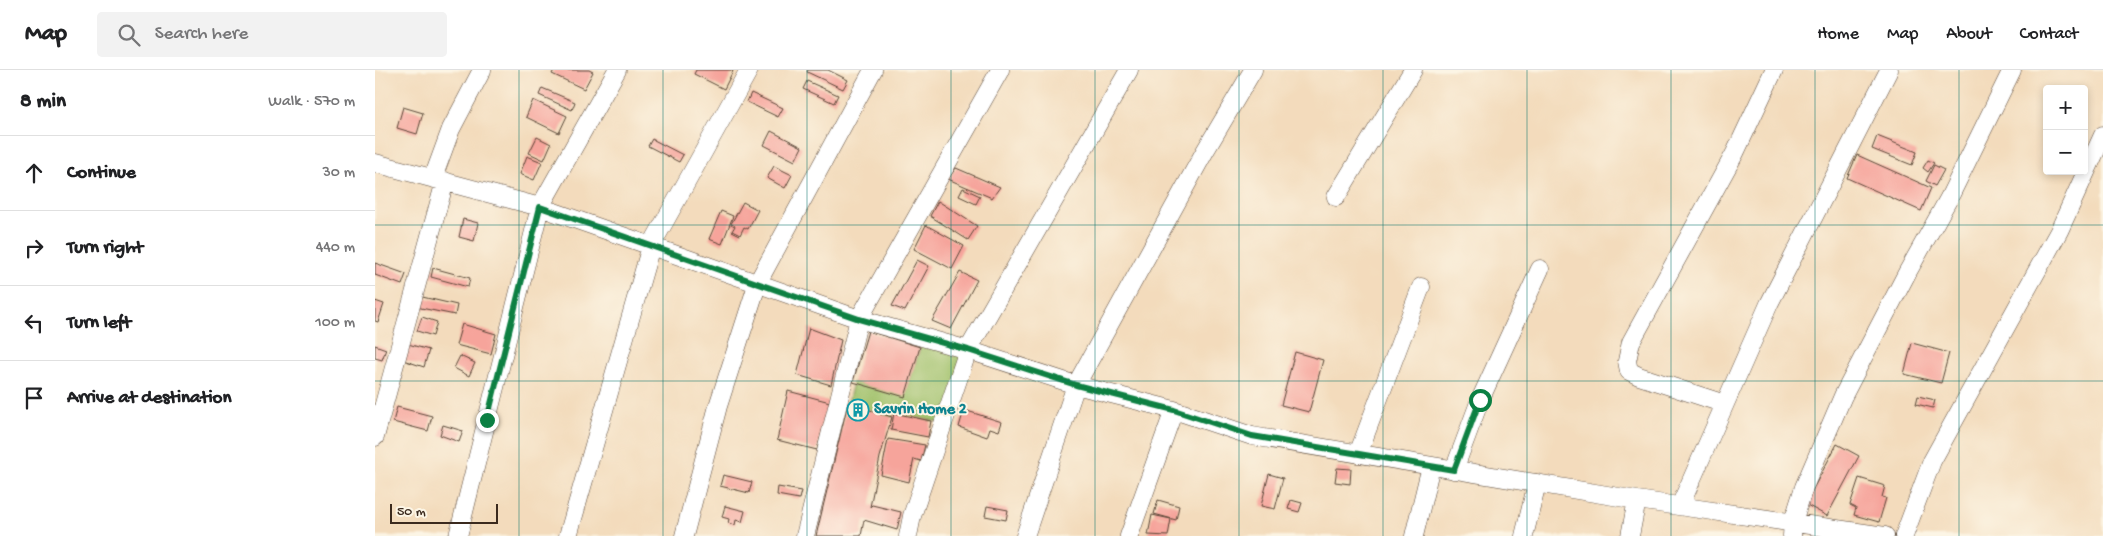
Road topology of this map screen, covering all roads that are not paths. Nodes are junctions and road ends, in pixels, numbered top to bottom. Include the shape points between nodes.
1 (482, 70) edge
2 (617, 70) edge
3 (749, 70) edge
4 (873, 70) edge
5 (1000, 70) edge
6 (1129, 70) edge
7 (1253, 70) edge
8 (1413, 70) edge
9 (1775, 70) edge
10 (1889, 70) edge
11 (2013, 70) edge
12 (2103, 135) edge
13 (375, 163) edge
14 (439, 179) junction
15 (1336, 197) dead end
16 (540, 207) junction
17 (651, 246) junction
18 (1540, 269) dead end
19 (758, 282) junction
20 (1421, 287) dead end
21 (859, 319) junction
22 (968, 350) junction
23 (1076, 385) junction
24 (1725, 404) junction
25 (1174, 410) junction
26 (375, 437) edge
27 (1358, 454) junction
28 (1431, 466) junction
29 (1454, 470) junction
30 (1537, 484) junction
31 (1637, 500) junction
32 (1680, 506) junction
33 (1792, 529) edge
34 (458, 536) edge
35 (568, 536) edge
36 (684, 536) edge
37 (805, 536) edge
38 (908, 536) edge
39 (1025, 536) edge
40 (1129, 536) edge
41 (1414, 536) edge
42 (1524, 536) edge
43 (1630, 536) edge
44 (1885, 536) edge
45 (1904, 536) edge

1 - 14 street via 436,165
2 - 16 street
3 - 17 street
4 - 19 street
5 - 21 street
6 - 22 street
7 - 23 street
8 - 15 street
9 - 24 street via 1735,153 1631,342 1627,361 1629,371 1639,376
10 - 24 street via 1769,304
11 - 33 street via 1843,396 1804,488
12 - 45 street via 2059,231 1932,461
13 - 14 street
14 - 16 street
14 - 26 street
16 - 17 street
16 - 34 street
17 - 19 street
17 - 35 street
18 - 29 street via 1480,400
19 - 21 street
19 - 36 street via 718,406
20 - 27 street
21 - 22 street
21 - 37 street
22 - 23 street
22 - 38 street
23 - 25 street
23 - 39 street
24 - 32 street
25 - 27 street via 1252,436
25 - 40 street
27 - 28 street
28 - 29 street
28 - 41 street
29 - 30 street
30 - 31 street
30 - 42 street
31 - 32 street
31 - 43 street
32 - 33 street
33 - 44 street

